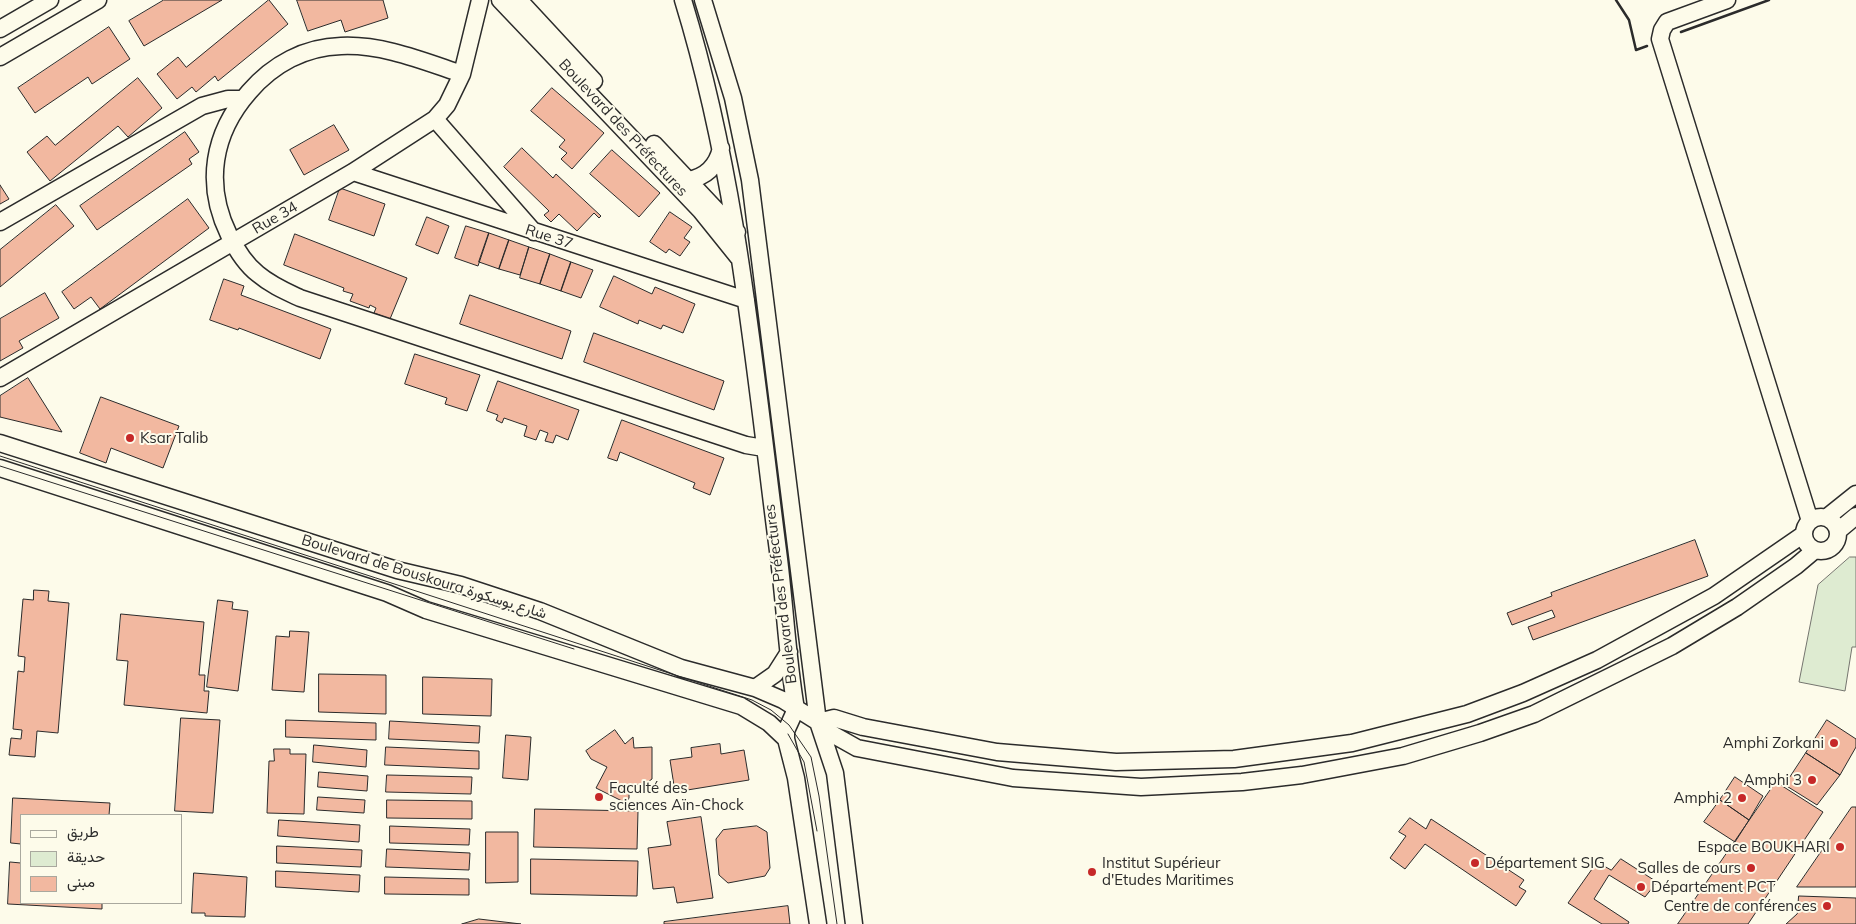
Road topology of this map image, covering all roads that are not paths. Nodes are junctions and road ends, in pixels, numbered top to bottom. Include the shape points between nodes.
1 (50, 0) edge
2 (98, 0) edge
3 (480, 0) edge
4 (500, 0) edge
5 (519, 0) edge
6 (683, 0) edge
7 (703, 0) edge
8 (1727, 0) edge
9 (0, 29) edge
10 (0, 57) edge
11 (462, 74) junction
12 (243, 99) junction
13 (436, 120) junction
14 (721, 148) junction
15 (353, 172) junction
16 (688, 180) junction
17 (0, 222) edge
18 (735, 230) junction
19 (534, 232) junction
20 (757, 237) junction
21 (233, 243) junction
22 (740, 259) junction
23 (762, 266) junction
24 (746, 300) junction
25 (0, 378) edge
26 (0, 443) edge
27 (764, 448) junction
28 (0, 468) edge
29 (1856, 494) edge
30 (1856, 516) edge
31 (1826, 518) junction
32 (1807, 528) junction
33 (1838, 531) junction
34 (1815, 550) junction
35 (789, 652) junction
36 (755, 688) junction
37 (796, 709) junction
38 (818, 722) junction
39 (786, 739) junction
40 (857, 748) junction
41 (835, 773) junction
42 (818, 924) edge
43 (854, 924) edge

1 - 9 street
2 - 10 street
3 - 11 street, Rue 34
4 - 22 street, Boulevard des Préfectures via 701,211
5 - 16 street, Boulevard des Préfectures
6 - 14 street, Boulevard des Préfectures
7 - 20 street, Boulevard des Préfectures via 733,98 750,180
8 - 32 street via 1671,20 1662,30 1660,39
11 - 12 street via 387,51 364,46 340,46 297,55 276,66
11 - 13 street, Rue 34
12 - 17 street via 228,99 202,106
12 - 21 street via 224,128 215,160 216,194
13 - 15 street, Rue 34
13 - 19 street
14 - 16 street via 717,161 708,172
14 - 18 street, Boulevard des Préfectures
15 - 19 street, Rue 37
15 - 21 street, Rue 34
16 - 18 street, Boulevard des Préfectures
18 - 20 street, Boulevard des Préfectures via 743,236
18 - 22 street, Boulevard des Préfectures
19 - 24 street, Rue 37
20 - 23 street, Boulevard des Préfectures
21 - 25 street, Rue 34
21 - 27 street via 257,274 275,287 300,298 746,445
22 - 23 street via 750,265
22 - 24 street, Boulevard des Préfectures
23 - 38 street, Boulevard des Préfectures
24 - 27 street, Boulevard des Préfectures
26 - 36 street, Boulevard de Bouskoura شارع بوسكورة via 388,567 470,588 540,611 681,668
27 - 35 street, Boulevard des Préfectures
28 - 39 street, Boulevard de Bouskoura شارع بوسكورة via 386,593 426,610 741,706 769,723
29 - 31 street
30 - 33 street
31 - 32 street via 1816,518
31 - 33 street
32 - 34 street via 1807,543
32 - 38 street via 1714,596 1597,660 1467,714 1352,743 1234,759 1116,762 997,752 863,727 834,718
33 - 34 street via 1834,545 1825,550
34 - 40 street via 1779,579 1672,646 1534,714 1480,734 1359,766 1242,782 1141,787 1013,778
35 - 36 street via 772,677
35 - 37 street, Boulevard des Préfectures
36 - 37 street, Boulevard de Bouskoura شارع بوسكورة
37 - 38 street, Boulevard de Bouskoura شارع بوسكورة
37 - 39 street via 786,731
38 - 40 street, Boulevard de Bouskoura شارع بوسكورة
38 - 41 street, Boulevard des Préfectures
39 - 42 street via 796,778
40 - 41 street via 843,758
41 - 43 street, Boulevard des Préfectures

